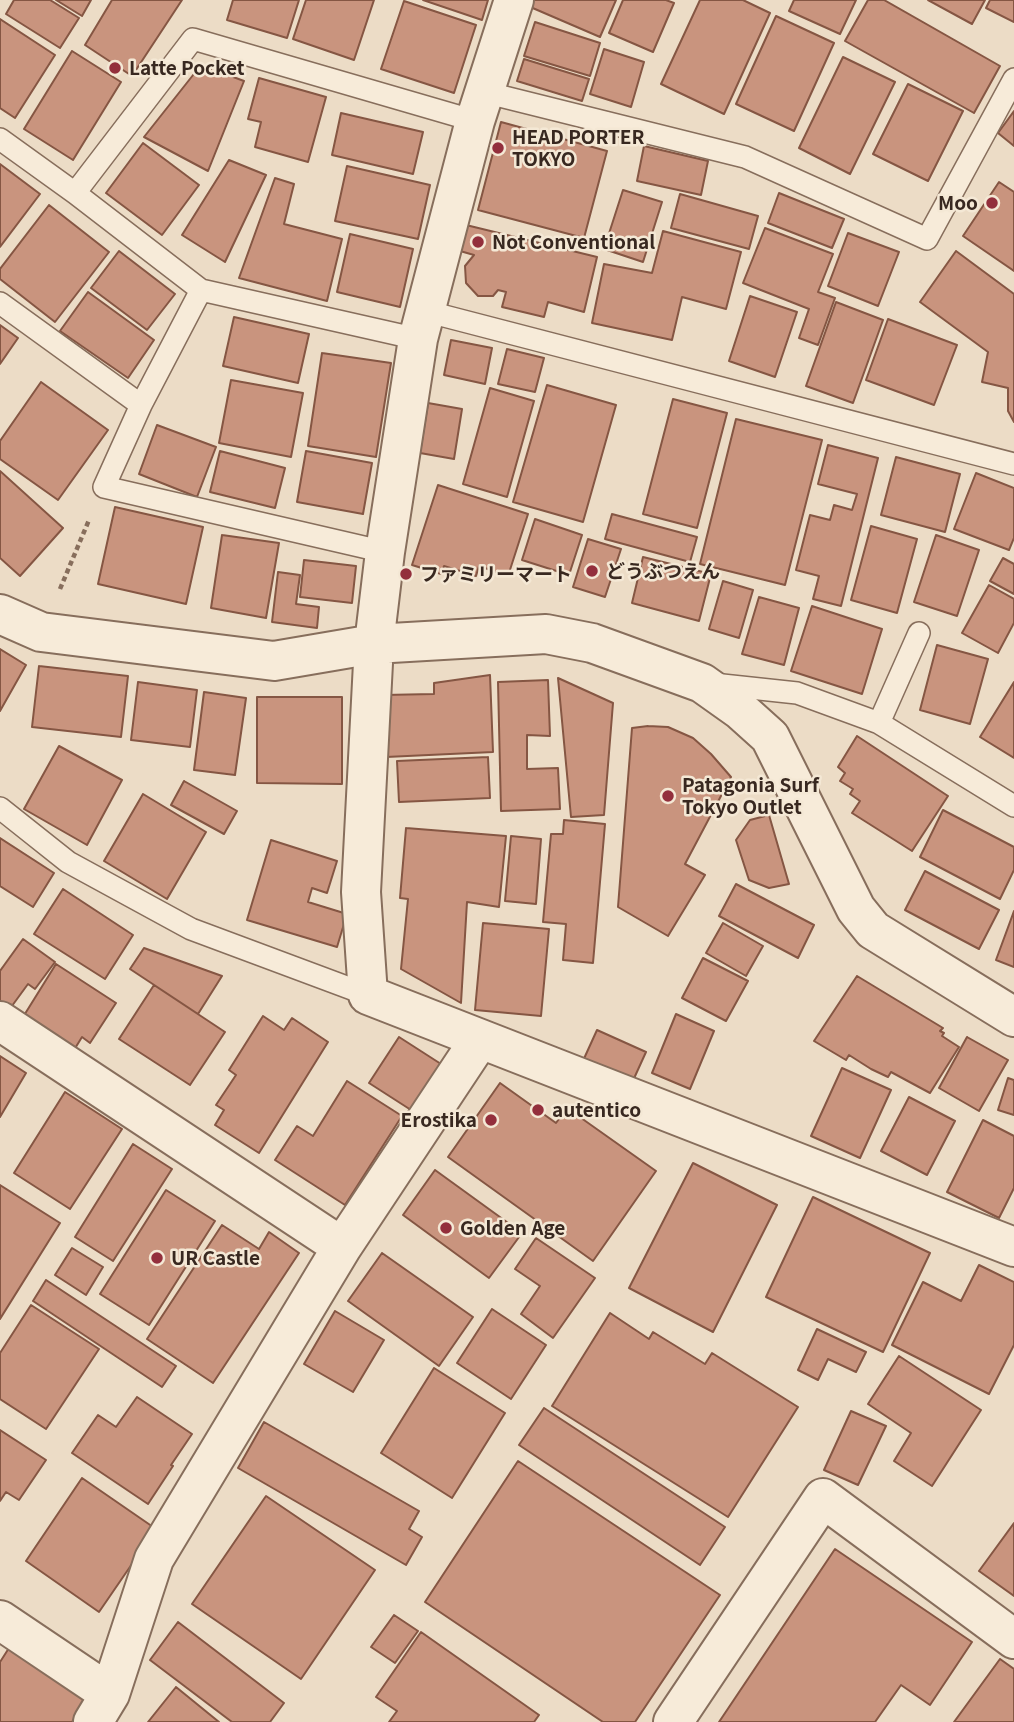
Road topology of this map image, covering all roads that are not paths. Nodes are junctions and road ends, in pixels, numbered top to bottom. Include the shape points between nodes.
1 (514, 0) edge
2 (1014, 79) edge
3 (480, 107) junction
4 (0, 139) edge
5 (75, 193) junction
6 (201, 290) junction
7 (0, 303) edge
8 (421, 325) junction
9 (141, 405) junction
10 (1014, 464) edge
11 (385, 552) junction
12 (0, 614) edge
13 (919, 633) dead end
14 (374, 644) junction
15 (702, 683) junction
16 (879, 723) junction
17 (1014, 806) edge
18 (0, 808) edge
19 (368, 995) junction
20 (1014, 1017) edge
21 (0, 1021) edge
22 (480, 1039) junction
23 (342, 1247) junction
24 (1014, 1247) edge
25 (0, 1620) edge
26 (1014, 1639) edge
27 (102, 1708) edge
28 (673, 1722) edge

1 - 3 street
2 - 3 lane via 927,239 745,157
3 - 5 lane via 193,39
3 - 8 street
4 - 5 lane
5 - 6 lane
6 - 8 lane
6 - 9 lane
7 - 9 lane
8 - 10 lane
8 - 11 street
9 - 11 lane via 104,487
11 - 14 street
12 - 14 street via 41,632 274,661
13 - 16 lane
14 - 15 street via 546,634 592,643
14 - 19 street via 362,892
15 - 16 lane via 797,693
15 - 20 street via 769,737 856,909 873,930
16 - 17 lane
18 - 19 lane via 68,862 191,929
19 - 22 street
21 - 23 street
22 - 23 street
22 - 24 street
23 - 27 street via 154,1559
25 - 27 street
26 - 28 street via 823,1498

